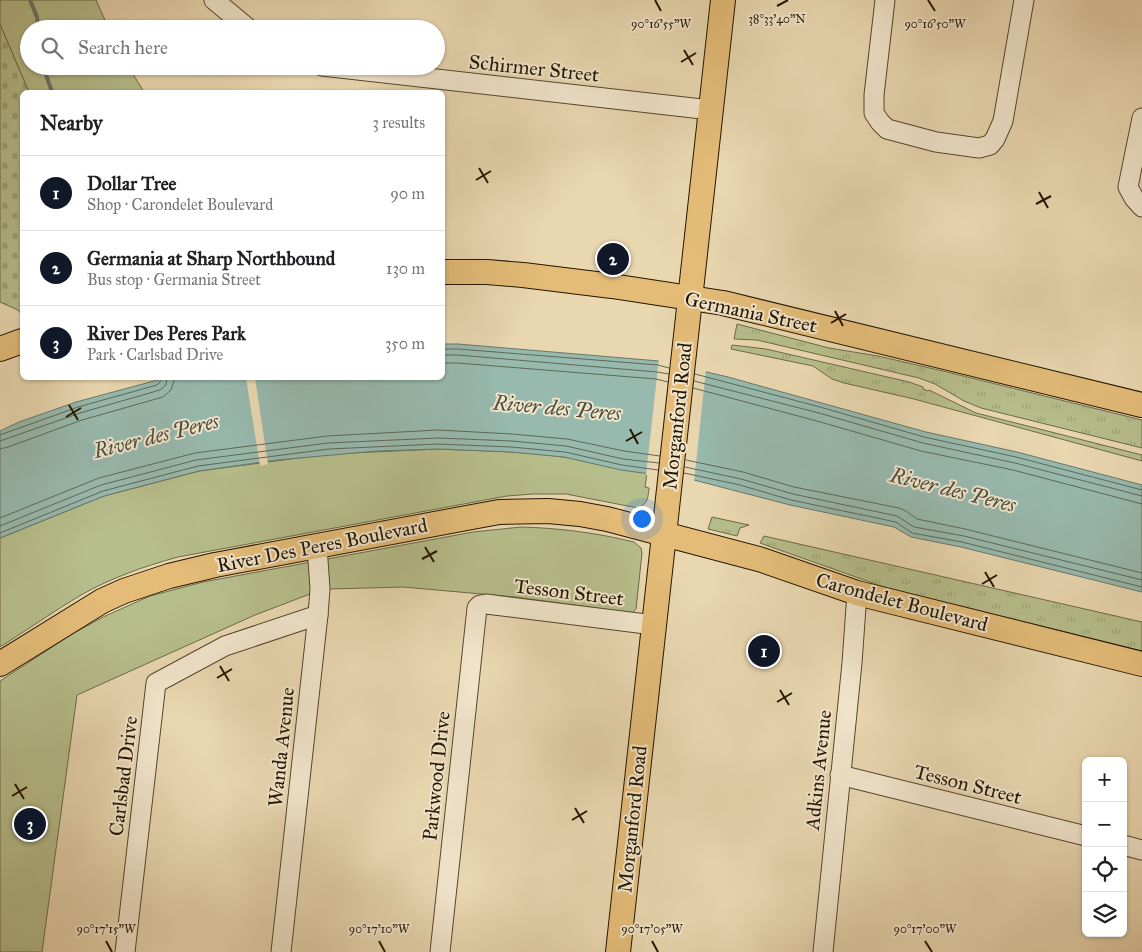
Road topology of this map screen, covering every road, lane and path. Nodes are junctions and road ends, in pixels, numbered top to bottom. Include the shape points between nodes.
1 (214, 0) edge
2 (723, 0) edge
3 (885, 0) edge
4 (1024, 0) edge
5 (238, 20) edge
6 (401, 75) edge
7 (710, 110) junction
8 (1142, 118) edge
9 (1142, 207) edge
10 (445, 272) edge
11 (690, 297) junction
12 (20, 342) edge
13 (0, 349) edge
14 (1142, 405) edge
15 (664, 534) junction
16 (317, 546) junction
17 (857, 593) junction
18 (480, 605) joint
19 (318, 615) junction
20 (654, 625) junction
21 (0, 664) edge
22 (1142, 664) edge
23 (840, 775) junction
24 (1082, 835) edge
25 (1127, 846) edge
26 (1142, 850) edge
27 (827, 951) edge
28 (125, 952) edge
29 (282, 952) edge
30 (440, 952) edge
31 (618, 952) edge

1 - 5 street
2 - 7 main road, Morganford Road
3 - 4 street via 874,113 887,129 936,142 979,148 990,146 1003,121
6 - 7 street, Schirmer Street
7 - 11 main road, Morganford Road
8 - 9 street via 1128,186
10 - 11 main road, Germania Street via 523,275
11 - 14 main road, Germania Street
11 - 15 main road, Morganford Road
12 - 13 main road
15 - 16 main road, River Des Peres Boulevard via 580,514 513,511
15 - 17 main road, Carondelet Boulevard via 788,568
15 - 20 main road, Morganford Road
16 - 19 street, Wanda Avenue
16 - 21 main road, River Des Peres Boulevard via 191,570 124,591 81,613
17 - 22 main road, Carondelet Boulevard
17 - 23 street, Adkins Avenue
18 - 20 street, Tesson Street
18 - 30 street, Parkwood Drive via 476,611
19 - 28 street, Carlsbad Drive via 225,646 156,683
19 - 29 street, Wanda Avenue
20 - 31 main road, Morganford Road
23 - 24 street, Tesson Street
23 - 27 street, Adkins Avenue
25 - 26 street

